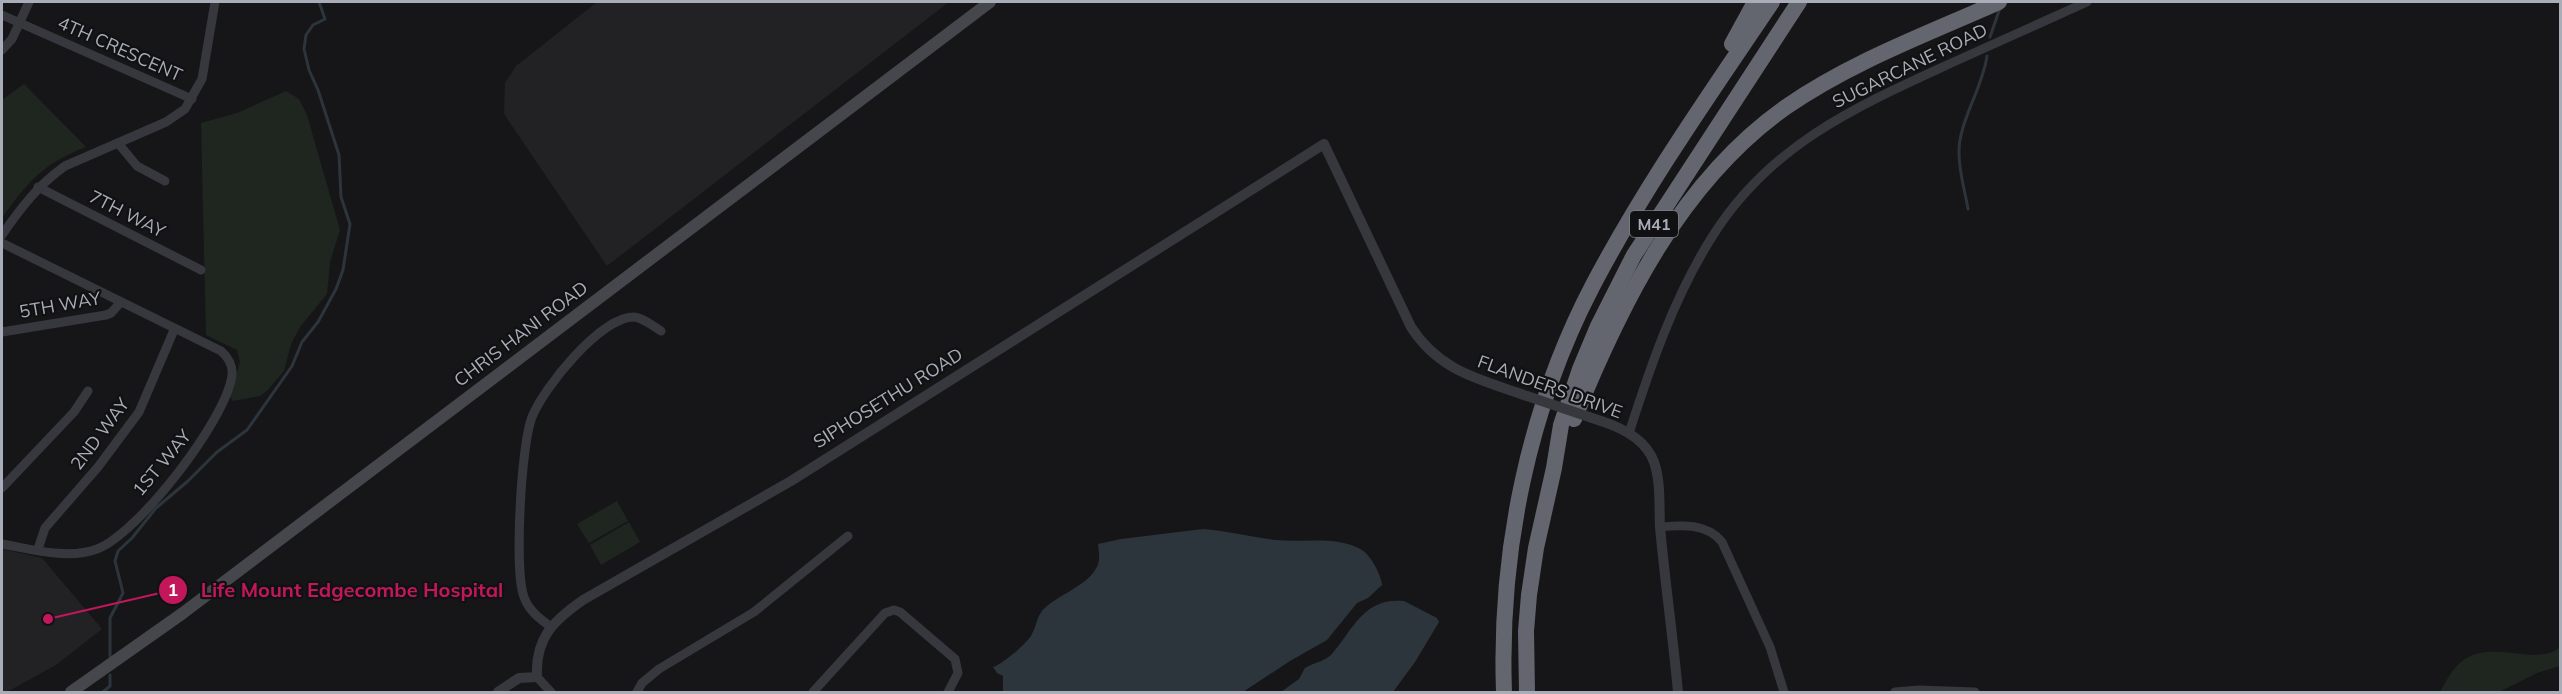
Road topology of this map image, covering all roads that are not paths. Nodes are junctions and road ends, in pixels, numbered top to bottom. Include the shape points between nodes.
1 (29, 2) edge
2 (215, 2) edge
3 (990, 2) edge
4 (1755, 2) edge
5 (1772, 2) edge
6 (1799, 2) edge
7 (1998, 2) edge
8 (2087, 2) edge
9 (2, 15) edge
10 (20, 23) junction
11 (2, 50) edge
12 (192, 99) junction
13 (1683, 135) junction
14 (118, 143) junction
15 (1324, 144) joint
16 (165, 181) dead end
17 (38, 187) junction
18 (2, 235) edge
19 (2, 243) edge
20 (201, 270) dead end
21 (120, 303) junction
22 (174, 330) junction
23 (661, 331) dead end
24 (2, 332) edge
25 (88, 391) dead end
26 (1629, 433) junction
27 (1554, 468) junction
28 (2, 488) edge
29 (1660, 527) junction
30 (848, 536) dead end
31 (2, 544) edge
32 (38, 549) junction
33 (551, 627) junction
34 (537, 677) junction
35 (72, 693) edge
36 (498, 693) edge
37 (551, 693) edge
38 (637, 693) edge
39 (813, 693) edge
40 (948, 693) edge
41 (1504, 693) edge
42 (1527, 693) edge
43 (1678, 693) edge
44 (1785, 693) edge
45 (1895, 693) edge
46 (1975, 693) edge

1 - 10 street
2 - 12 street via 202,79
3 - 35 main road, CHRIS HANI ROAD
4 - 13 highway
5 - 13 highway, M41
6 - 27 highway, M41 via 1634,255 1580,369 1561,425
7 - 27 highway via 1824,84 1786,108 1731,154 1683,212 1634,287
8 - 26 street, SUGARCANE ROAD via 1870,100 1824,126 1756,180 1712,237 1677,303 1659,343
9 - 10 street, 4TH CRESCENT
10 - 11 street
10 - 12 street, 4TH CRESCENT
12 - 14 street via 176,116
13 - 41 highway, M41 via 1592,287 1546,395 1519,499 1511,549 1505,606
14 - 16 street via 137,166
14 - 17 street via 65,166
15 - 26 street, FLANDERS DRIVE, bridge via 1421,342 1446,365 1463,374
15 - 33 street, SIPHOSETHU ROAD via 791,481 583,600
17 - 18 street
17 - 20 street, 7TH WAY
19 - 21 street, 1ST WAY
21 - 22 street, 1ST WAY
21 - 24 street, 5TH WAY via 106,315
22 - 32 street, 2ND WAY via 140,412 45,528
22 - 32 street, 1ST WAY via 221,351 230,362 230,383 205,437 180,471 116,540 85,553
23 - 33 street via 638,318 610,324 555,378 532,416 524,451 520,582 530,608
25 - 28 street via 74,412
26 - 29 street, FLANDERS DRIVE via 1654,462
27 - 42 highway, M41 via 1528,595
29 - 43 street, FLANDERS DRIVE
29 - 44 street via 1683,525 1716,534 1770,647
30 - 38 street via 754,612 659,669 642,683
31 - 32 street, 1ST WAY
33 - 34 street, SIPHOSETHU ROAD via 539,651
34 - 36 street via 519,678
34 - 37 street
39 - 40 street via 885,613 894,610 955,659 958,673
45 - 46 street

